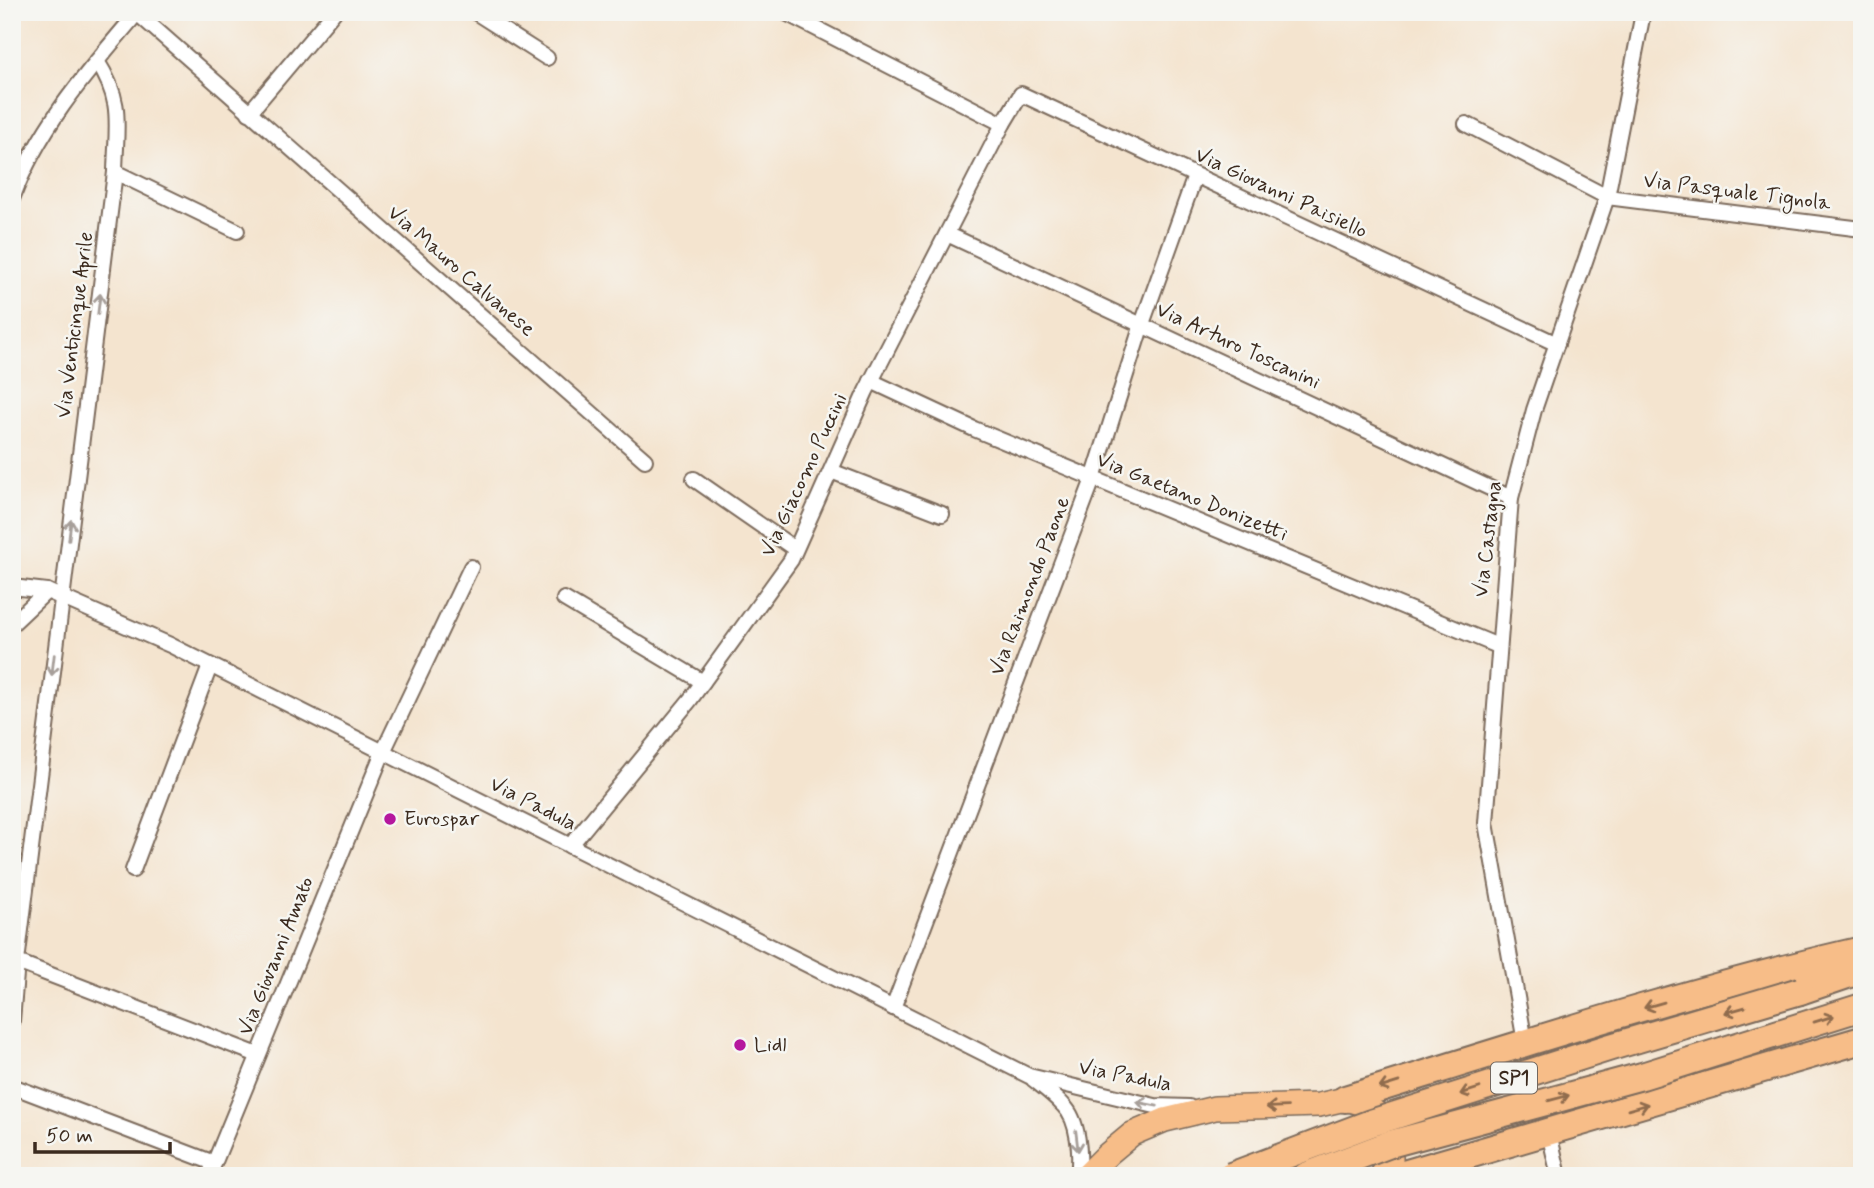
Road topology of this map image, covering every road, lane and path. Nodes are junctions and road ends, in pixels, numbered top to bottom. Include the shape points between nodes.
1 (334, 12) edge
2 (474, 12) edge
3 (784, 12) edge
4 (1641, 12) edge
5 (137, 13) edge
6 (547, 58) dead end
7 (97, 61) junction
8 (249, 113) junction
9 (1003, 124) junction
10 (1466, 124) dead end
11 (115, 172) junction
12 (1195, 176) junction
13 (1607, 197) junction
14 (12, 199) edge
15 (1862, 229) edge
16 (237, 231) dead end
17 (947, 234) junction
18 (1142, 324) junction
19 (1557, 344) junction
20 (871, 381) junction
21 (645, 460) dead end
22 (831, 471) junction
23 (694, 479) dead end
24 (1093, 480) junction
25 (1511, 498) junction
26 (942, 513) dead end
27 (795, 549) junction
28 (471, 567) dead end
29 (12, 587) edge
30 (47, 591) junction
31 (62, 598) junction
32 (564, 599) dead end
33 (12, 624) edge
34 (1498, 646) junction
35 (210, 666) junction
36 (703, 682) junction
37 (383, 752) junction
38 (570, 846) junction
39 (133, 870) dead end
40 (1862, 950) edge
41 (15, 961) edge
42 (1862, 971) edge
43 (1862, 1007) edge
44 (893, 1008) junction
45 (12, 1021) edge
46 (1862, 1040) edge
47 (1525, 1042) junction
48 (258, 1055) junction
49 (1029, 1076) junction
50 (12, 1086) edge
51 (1345, 1099) junction
52 (1215, 1108) junction
53 (1549, 1133) junction
54 (211, 1170) edge
55 (1078, 1176) edge
56 (1086, 1176) edge
57 (1231, 1176) edge
58 (1306, 1176) edge
59 (1381, 1176) edge
60 (1397, 1176) edge
61 (1559, 1176) edge

1 - 8 street
2 - 6 street
3 - 9 street
4 - 13 street, Via Castagna
5 - 7 street, Via Mauro Calvanese
5 - 8 street, Via Mauro Calvanese
7 - 11 street, Via Venticinque Aprile via 117,103
7 - 14 street, Via Mauro Calvanese via 49,122
8 - 21 street, Via Mauro Calvanese
9 - 12 street, Via Giovanni Paisiello via 1021,94
9 - 17 street, Via Giacomo Puccini
10 - 13 street
11 - 16 street
31 -> 11 street, Via Venticinque Aprile
12 - 18 street, Via Raimondo Paone
12 - 19 street, Via Giovanni Paisiello
13 - 15 street, Via Pasquale Tignola
13 - 19 street, Via Castagna
17 - 18 street, Via Arturo Toscanini
17 - 20 street, Via Giacomo Puccini
18 - 24 street, Via Raimondo Paone
18 - 25 street, Via Arturo Toscanini
19 - 25 street, Via Castagna
20 - 22 street, Via Giacomo Puccini
20 - 24 street, Via Gaetano Donizetti
22 - 26 street
22 - 27 street, Via Giacomo Puccini
23 - 27 street
24 - 34 street, Via Gaetano Donizetti
24 - 44 street, Via Raimondo Paone
25 - 34 street, Via Castagna
27 - 36 street, Via Giacomo Puccini
28 - 37 street, Via Giovanni Amato
29 - 30 street, Via Padula
30 - 31 street, Via Padula
30 - 33 street
31 - 35 street, Via Padula
31 -> 41 street, Via Venticinque Aprile
32 - 36 street
34 - 47 street, Via Castagna via 1486,823
35 - 37 street, Via Padula
35 - 39 street
36 - 38 street, Via Giacomo Puccini
37 - 38 street, Via Padula
37 - 48 street, Via Giovanni Amato
38 - 44 street, Via Padula
40 -> 47 highway
41 - 45 street, Via Venticinque Aprile
41 - 48 street
42 -> 57 highway, SP1, bridge via 1371,1123
58 -> 43 highway, SP1, bridge via 1390,1144 1642,1076
44 - 49 street, Via Padula
53 -> 46 highway
47 -> 51 highway
48 - 54 street, Via Giovanni Amato
52 -> 49 street, Via Padula via 1155,1106
49 -> 55 street, Via Padula via 1070,1114
50 - 54 street
51 -> 52 main road via 1319,1105
51 - 59 main road via 1379,1115 1391,1139 1391,1164
52 - 56 main road via 1132,1134
53 - 60 highway
53 - 61 street

